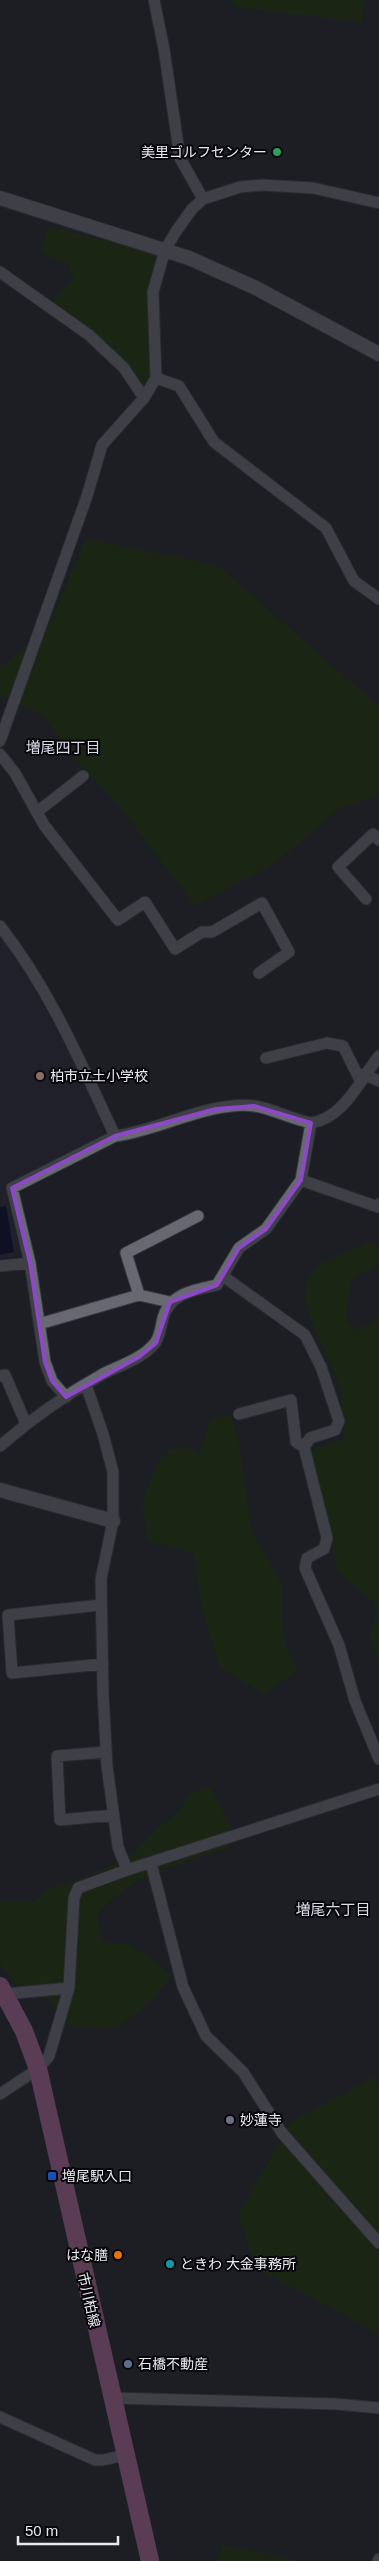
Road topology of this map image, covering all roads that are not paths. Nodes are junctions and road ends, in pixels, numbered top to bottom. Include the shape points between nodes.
1 (154, 0) edge
2 (0, 198) edge
3 (203, 199) junction
4 (379, 203) edge
5 (165, 250) junction
6 (0, 272) edge
7 (379, 354) edge
8 (156, 378) junction
9 (144, 398) junction
10 (379, 599) edge
11 (4, 717) edge
12 (0, 741) edge
13 (0, 754) edge
14 (83, 776) dead end
15 (37, 812) junction
16 (379, 840) edge
17 (366, 899) dead end
18 (0, 926) edge
19 (259, 972) dead end
20 (379, 1056) edge
21 (266, 1058) dead end
22 (362, 1077) junction
23 (379, 1081) edge
24 (310, 1123) junction
25 (115, 1136) junction
26 (301, 1180) junction
27 (379, 1206) edge
28 (198, 1216) dead end
29 (30, 1263) junction
30 (0, 1266) edge
31 (223, 1276) junction
32 (140, 1295) junction
33 (170, 1302) junction
34 (39, 1324) junction
35 (0, 1376) edge
36 (86, 1385) junction
37 (66, 1397) junction
38 (239, 1414) dead end
39 (26, 1424) junction
40 (0, 1446) edge
41 (304, 1447) junction
42 (0, 1490) edge
43 (113, 1521) junction
44 (100, 1605) junction
45 (103, 1664) junction
46 (12, 1673) junction
47 (0, 1674) edge
48 (106, 1752) junction
49 (379, 1758) edge
50 (379, 1790) edge
51 (114, 1815) junction
52 (151, 1863) junction
53 (127, 1870) junction
54 (69, 1988) junction
55 (3, 1990) edge
56 (38, 2069) junction
57 (0, 2094) edge
58 (379, 2243) edge
59 (112, 2398) junction
60 (379, 2408) edge
61 (0, 2417) edge
62 (125, 2455) junction
63 (150, 2561) edge

1 - 3 street via 180,158
2 - 5 street
3 - 4 street via 240,187 286,185
3 - 5 street via 192,209
5 - 7 street via 254,287
5 - 8 street via 153,292
6 - 9 street via 89,334 124,368
8 - 9 street
8 - 10 street via 179,386 214,442 326,528 354,580
9 - 11 street via 102,445 87,496
11 - 12 street
13 - 15 street
14 - 15 street
15 - 19 street via 118,920 145,902 175,949 262,903 289,952
16 - 17 street via 373,834 338,867
18 - 25 street via 24,957 66,1029
20 - 22 street
21 - 22 street via 327,1043 343,1046
22 - 23 street
22 - 24 street via 336,1112
24 - 25 street via 254,1106 216,1108 133,1134
24 - 26 street
25 - 29 street via 12,1188
26 - 27 street
26 - 31 street via 266,1229 239,1248
28 - 32 street via 126,1253
29 - 30 street
29 - 34 street
31 - 33 street via 217,1285 176,1297
31 - 41 street via 305,1335 315,1352 339,1420 335,1430 310,1438
32 - 33 street
32 - 34 street
33 - 36 street via 156,1342 139,1357
34 - 37 street via 45,1362 52,1381
35 - 39 street via 5,1375
36 - 37 street
36 - 43 street via 112,1472
37 - 39 street
38 - 41 street via 291,1400 296,1442
39 - 40 street
41 - 49 street via 327,1538 324,1549 307,1558 304,1568 339,1645 355,1701
42 - 43 street
43 - 44 street via 101,1579
44 - 45 street
44 - 46 street via 8,1615
45 - 46 street
45 - 48 street
46 - 47 street
48 - 51 street
48 - 51 street via 57,1756 60,1820
50 - 52 street
51 - 53 street via 118,1847
52 - 53 street
52 - 58 street via 183,1987 206,2036 243,2072 282,2133
53 - 54 street via 78,1888 74,1898
54 - 55 street
54 - 56 street via 49,2056
55 - 56 main road, 市川柏線 via 24,2031
56 - 57 street
56 - 59 main road, 市川柏線
59 - 60 street
59 - 62 main road, 市川柏線
61 - 62 street via 95,2460
62 - 63 main road, 市川柏線

